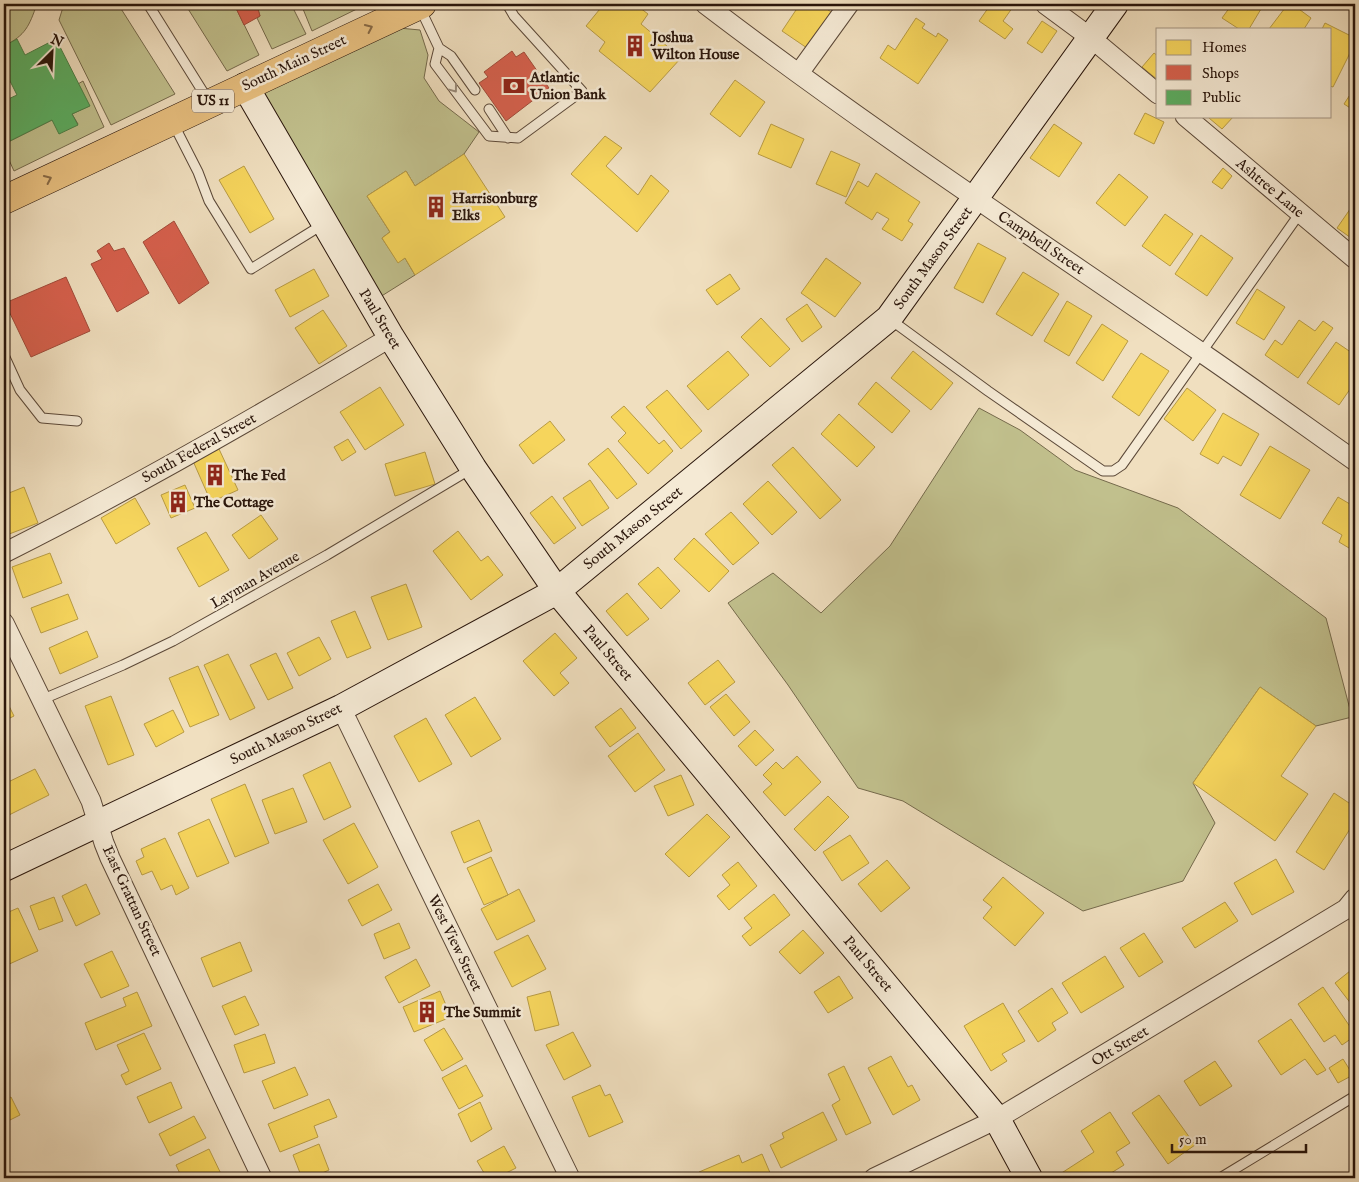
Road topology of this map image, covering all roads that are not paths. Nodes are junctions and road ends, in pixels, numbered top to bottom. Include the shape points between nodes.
1 (148, 4) edge
2 (507, 4) edge
3 (705, 4) edge
4 (850, 4) edge
5 (1045, 4) edge
6 (1114, 4) edge
7 (420, 5) edge
8 (1091, 38) junction
9 (439, 48) junction
10 (799, 73) junction
11 (245, 86) junction
12 (474, 90) dead end
13 (1156, 92) edge
14 (209, 103) junction
15 (489, 110) dead end
16 (1187, 118) edge
17 (171, 121) junction
18 (508, 138) junction
19 (976, 199) junction
20 (4, 200) edge
21 (1300, 213) junction
22 (325, 224) junction
23 (1355, 259) edge
24 (889, 318) junction
25 (391, 337) junction
26 (1202, 353) junction
27 (4, 355) edge
28 (77, 422) dead end
29 (1355, 461) edge
30 (473, 468) junction
31 (4, 553) edge
32 (557, 591) junction
33 (4, 623) edge
34 (41, 700) junction
35 (341, 708) junction
36 (98, 823) junction
37 (4, 868) edge
38 (1352, 908) edge
39 (1355, 1096) edge
40 (997, 1119) junction
41 (262, 1178) edge
42 (570, 1178) edge
43 (874, 1178) edge
44 (1029, 1178) edge
45 (1220, 1178) edge

1 - 14 lane
2 - 18 lane via 514,16 582,91 518,138
3 - 10 street, Campbell Street
4 - 10 street
5 - 8 street
6 - 8 main road, South Mason Street
7 - 9 lane
11 -> 7 main road, South Main Street / US 11
8 - 13 street
8 - 19 main road, South Mason Street
9 - 12 lane via 451,56
9 -> 18 lane via 435,64 489,136
10 - 19 street, Campbell Street
11 - 14 main road, South Main Street / US 11
11 - 22 main road, Paul Street
14 - 17 main road, South Main Street / US 11
15 - 18 lane
16 - 21 street, Ashtree Lane
20 -> 17 main road, South Main Street / US 11
17 - 22 lane via 198,172 209,201 251,269
19 - 24 main road, South Mason Street
19 - 26 street, Campbell Street
21 - 23 street, Ashtree Lane
21 - 26 lane
22 - 25 main road, Paul Street
24 - 26 lane via 988,392 1106,472 1118,469
24 - 32 main road, South Mason Street
25 - 30 main road, Paul Street
25 - 31 street, South Federal Street via 212,442
26 - 29 street, Campbell Street
27 - 28 lane via 20,390 42,418
30 - 32 main road, Paul Street
30 - 34 lane, Layman Avenue via 173,642
32 - 35 main road, South Mason Street
32 - 40 main road, Paul Street
33 - 34 street, East Grattan Street
34 - 36 street, East Grattan Street via 91,801
35 - 36 main road, South Mason Street
35 - 42 street, West View Street
36 - 37 main road, South Mason Street
36 - 41 street, East Grattan Street via 110,858
38 - 40 street, Ott Street
39 - 45 lane
40 - 43 street, Ott Street
40 - 44 main road, Paul Street

